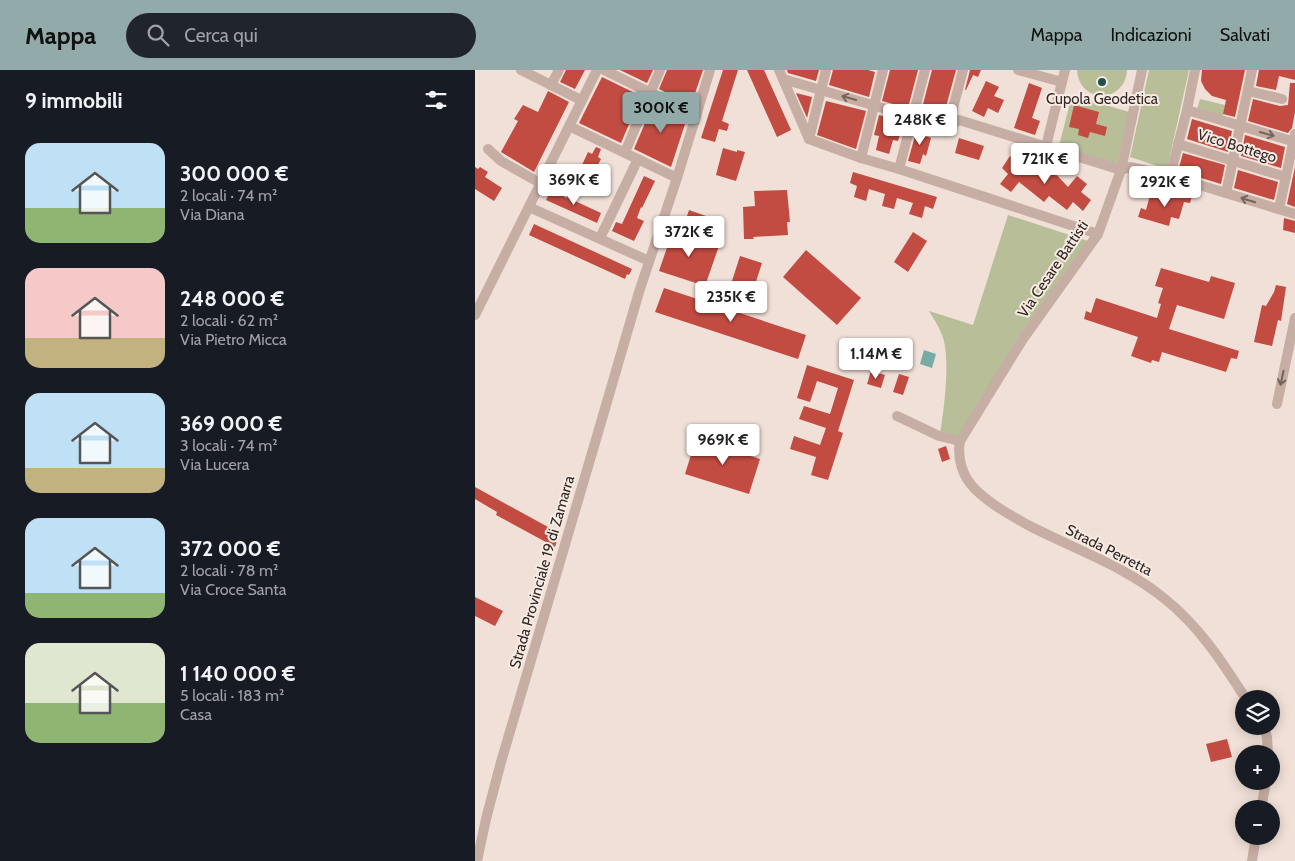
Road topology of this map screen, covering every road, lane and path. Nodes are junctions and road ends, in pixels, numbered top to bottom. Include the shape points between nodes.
1 (521, 70) edge
2 (559, 70) edge
3 (597, 70) edge
4 (604, 70) edge
5 (660, 70) edge
6 (710, 70) edge
7 (826, 70) edge
8 (883, 70) edge
9 (925, 70) edge
10 (963, 70) edge
11 (1018, 70) edge
12 (1065, 70) edge
13 (1141, 70) edge
14 (1195, 70) edge
15 (1252, 70) edge
16 (781, 75) edge
17 (1062, 82) junction
18 (551, 85) junction
19 (821, 90) junction
20 (1248, 91) junction
21 (651, 92) junction
22 (1282, 99) dead end
23 (581, 100) junction
24 (875, 105) junction
25 (1187, 110) junction
26 (696, 115) junction
27 (912, 117) junction
28 (569, 126) junction
29 (1240, 126) junction
30 (948, 127) junction
31 (809, 139) junction
32 (1294, 139) edge
33 (1179, 144) junction
34 (1046, 146) junction
35 (488, 149) dead end
36 (625, 152) junction
37 (861, 158) junction
38 (639, 159) junction
39 (1233, 160) junction
40 (899, 169) junction
41 (1121, 170) junction
42 (1170, 176) junction
43 (1286, 177) junction
44 (677, 178) junction
45 (540, 183) junction
46 (1225, 193) junction
47 (529, 207) junction
48 (1279, 209) junction
49 (1295, 214) edge
50 (1098, 234) junction
51 (600, 238) junction
52 (649, 261) junction
53 (475, 315) edge
54 (1295, 321) edge
55 (1277, 404) dead end
56 (897, 416) dead end
57 (959, 441) junction
58 (1240, 690) edge
59 (1255, 845) edge
60 (477, 861) edge
61 (1252, 861) edge

1 - 18 street
2 - 18 street
3 - 23 street
4 - 21 street
5 - 21 street
6 - 26 street, Strada Provinciale 19 di Zamarra
7 - 19 street
8 - 24 street
9 - 27 street
10 - 30 street
11 - 17 street
12 - 17 street
13 - 41 street, Via Cesare Battisti
14 - 25 street
15 - 20 street
16 - 19 street
16 - 31 street
17 - 34 street
18 - 23 street
24 -> 19 street
19 - 31 street
20 - 22 street
20 - 29 street
21 - 26 street
21 - 36 street
23 - 28 street
24 - 27 street
24 - 37 street
25 - 29 street
25 - 33 street
26 - 44 street, Strada Provinciale 19 di Zamarra
27 - 30 street
27 - 40 street
28 - 36 street
28 - 45 street
29 -> 32 street
29 - 39 street
30 - 34 street via 959,120
31 - 37 street
32 - 43 street
33 - 39 street, Vico Bottego
33 - 42 street
34 - 41 street
35 - 45 street via 501,161
36 - 38 street
37 - 40 street
38 - 44 street
38 - 51 street
39 - 43 street, Vico Bottego
39 - 46 street
40 - 50 street
41 - 42 street via 1130,167
41 - 50 street, Via Cesare Battisti
42 - 46 street
43 - 48 street
44 - 52 street, Strada Provinciale 19 di Zamarra
45 - 47 street
48 -> 46 street
47 - 51 street
47 - 53 street
48 - 49 street
50 - 57 street, Via Cesare Battisti via 1023,339
51 - 52 street
52 - 60 street, Strada Provinciale 19 di Zamarra via 501,762
54 -> 55 street
56 - 57 street via 939,436
57 - 58 street, Strada Perretta via 957,454 974,489 1005,513 1134,577 1166,599 1201,634
59 - 61 street

